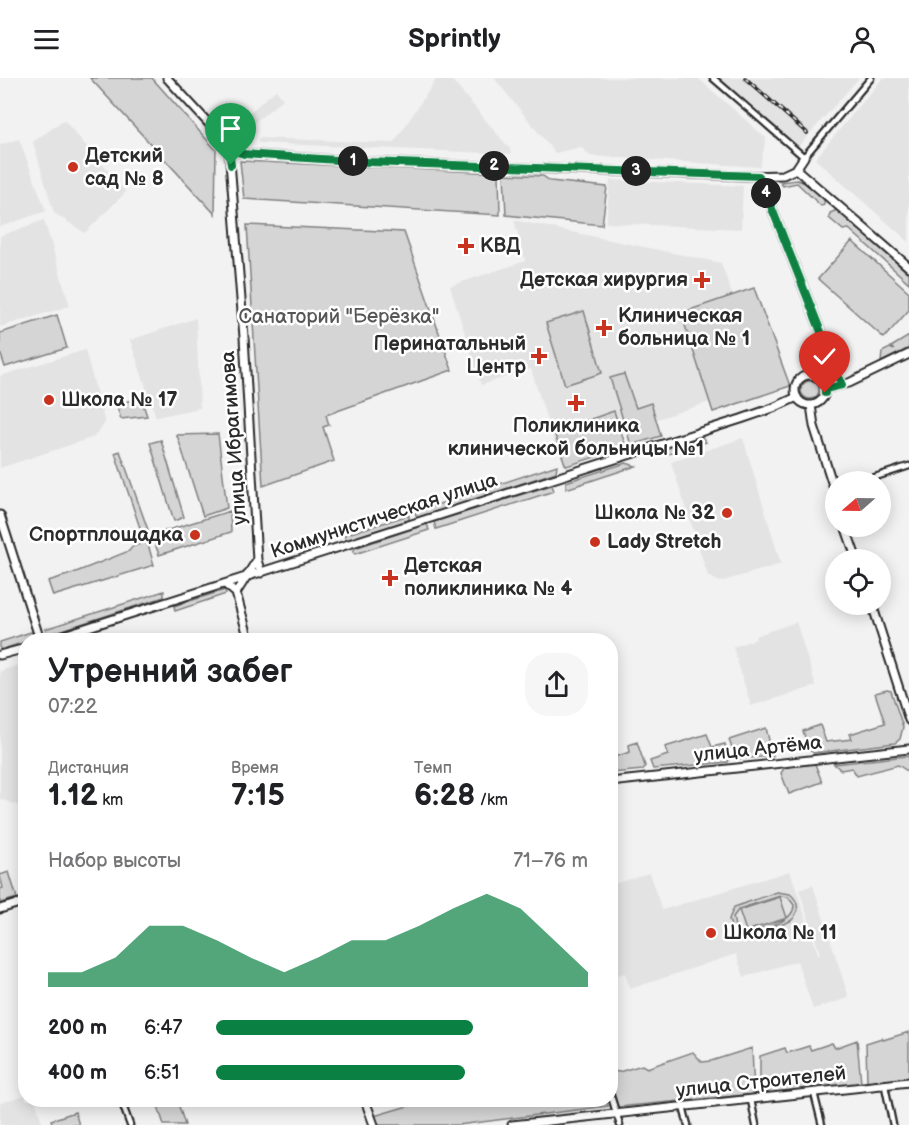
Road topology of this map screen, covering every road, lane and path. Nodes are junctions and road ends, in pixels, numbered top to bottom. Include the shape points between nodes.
1 (167, 78) edge
2 (713, 78) edge
3 (871, 78) edge
4 (229, 149) junction
5 (804, 157) junction
6 (796, 169) junction
7 (759, 176) junction
8 (909, 267) edge
9 (909, 354) edge
10 (842, 385) junction
11 (825, 389) junction
12 (797, 397) junction
13 (812, 405) junction
14 (909, 466) edge
15 (828, 471) edge
16 (891, 472) edge
17 (0, 515) edge
18 (257, 560) junction
19 (261, 573) junction
20 (245, 578) junction
21 (225, 584) junction
22 (236, 593) junction
23 (876, 615) edge
24 (38, 633) edge
25 (70, 633) edge
26 (247, 633) edge
27 (18, 650) edge
28 (0, 655) edge
29 (909, 720) edge
30 (909, 749) edge
31 (618, 781) edge
32 (18, 903) edge
33 (0, 909) edge
34 (909, 1082) edge
35 (885, 1086) junction
36 (814, 1093) junction
37 (751, 1100) junction
38 (124, 1107) edge
39 (368, 1107) edge
40 (615, 1107) edge
41 (683, 1107) junction
42 (617, 1114) junction
43 (537, 1124) edge
44 (130, 1125) edge
45 (374, 1125) edge
46 (512, 1125) edge
47 (620, 1125) edge
48 (688, 1125) edge
49 (756, 1125) edge
50 (822, 1125) edge
51 (893, 1125) edge

1 - 4 main road
2 - 5 street
3 - 5 street
4 - 7 main road via 244,154 369,162
4 - 18 main road, улица Ибрагимова
5 - 6 main road
6 - 7 main road via 783,175
6 - 8 main road
7 - 10 main road
9 - 10 main road
10 - 11 main road
11 - 12 main road via 818,377 805,376 796,385
11 - 13 main road via 822,400
12 - 13 main road
12 - 19 main road, Коммунистическая улица via 750,416
13 - 15 main road via 814,426
14 - 16 street
17 - 24 main road
18 - 19 main road, улица Ибрагимова
18 - 20 main road
19 - 20 main road, Коммунистическая улица
20 - 21 main road, Коммунистическая улица
20 - 22 main road
21 - 22 main road
21 - 25 main road, Коммунистическая улица
22 - 26 main road
23 - 29 main road
27 - 28 main road
30 - 31 main road, улица Артёма
32 - 33 main road
34 - 35 main road, улица Строителей
35 - 36 main road, улица Строителей
35 - 51 street
36 - 37 main road, улица Строителей
36 - 50 street
37 - 41 main road, улица Строителей
37 - 49 street
38 - 44 street
39 - 45 main road
40 - 42 street
41 - 42 main road, улица Строителей
41 - 48 street
42 - 43 main road, улица Строителей
42 - 47 street
43 - 46 main road, улица Строителей

